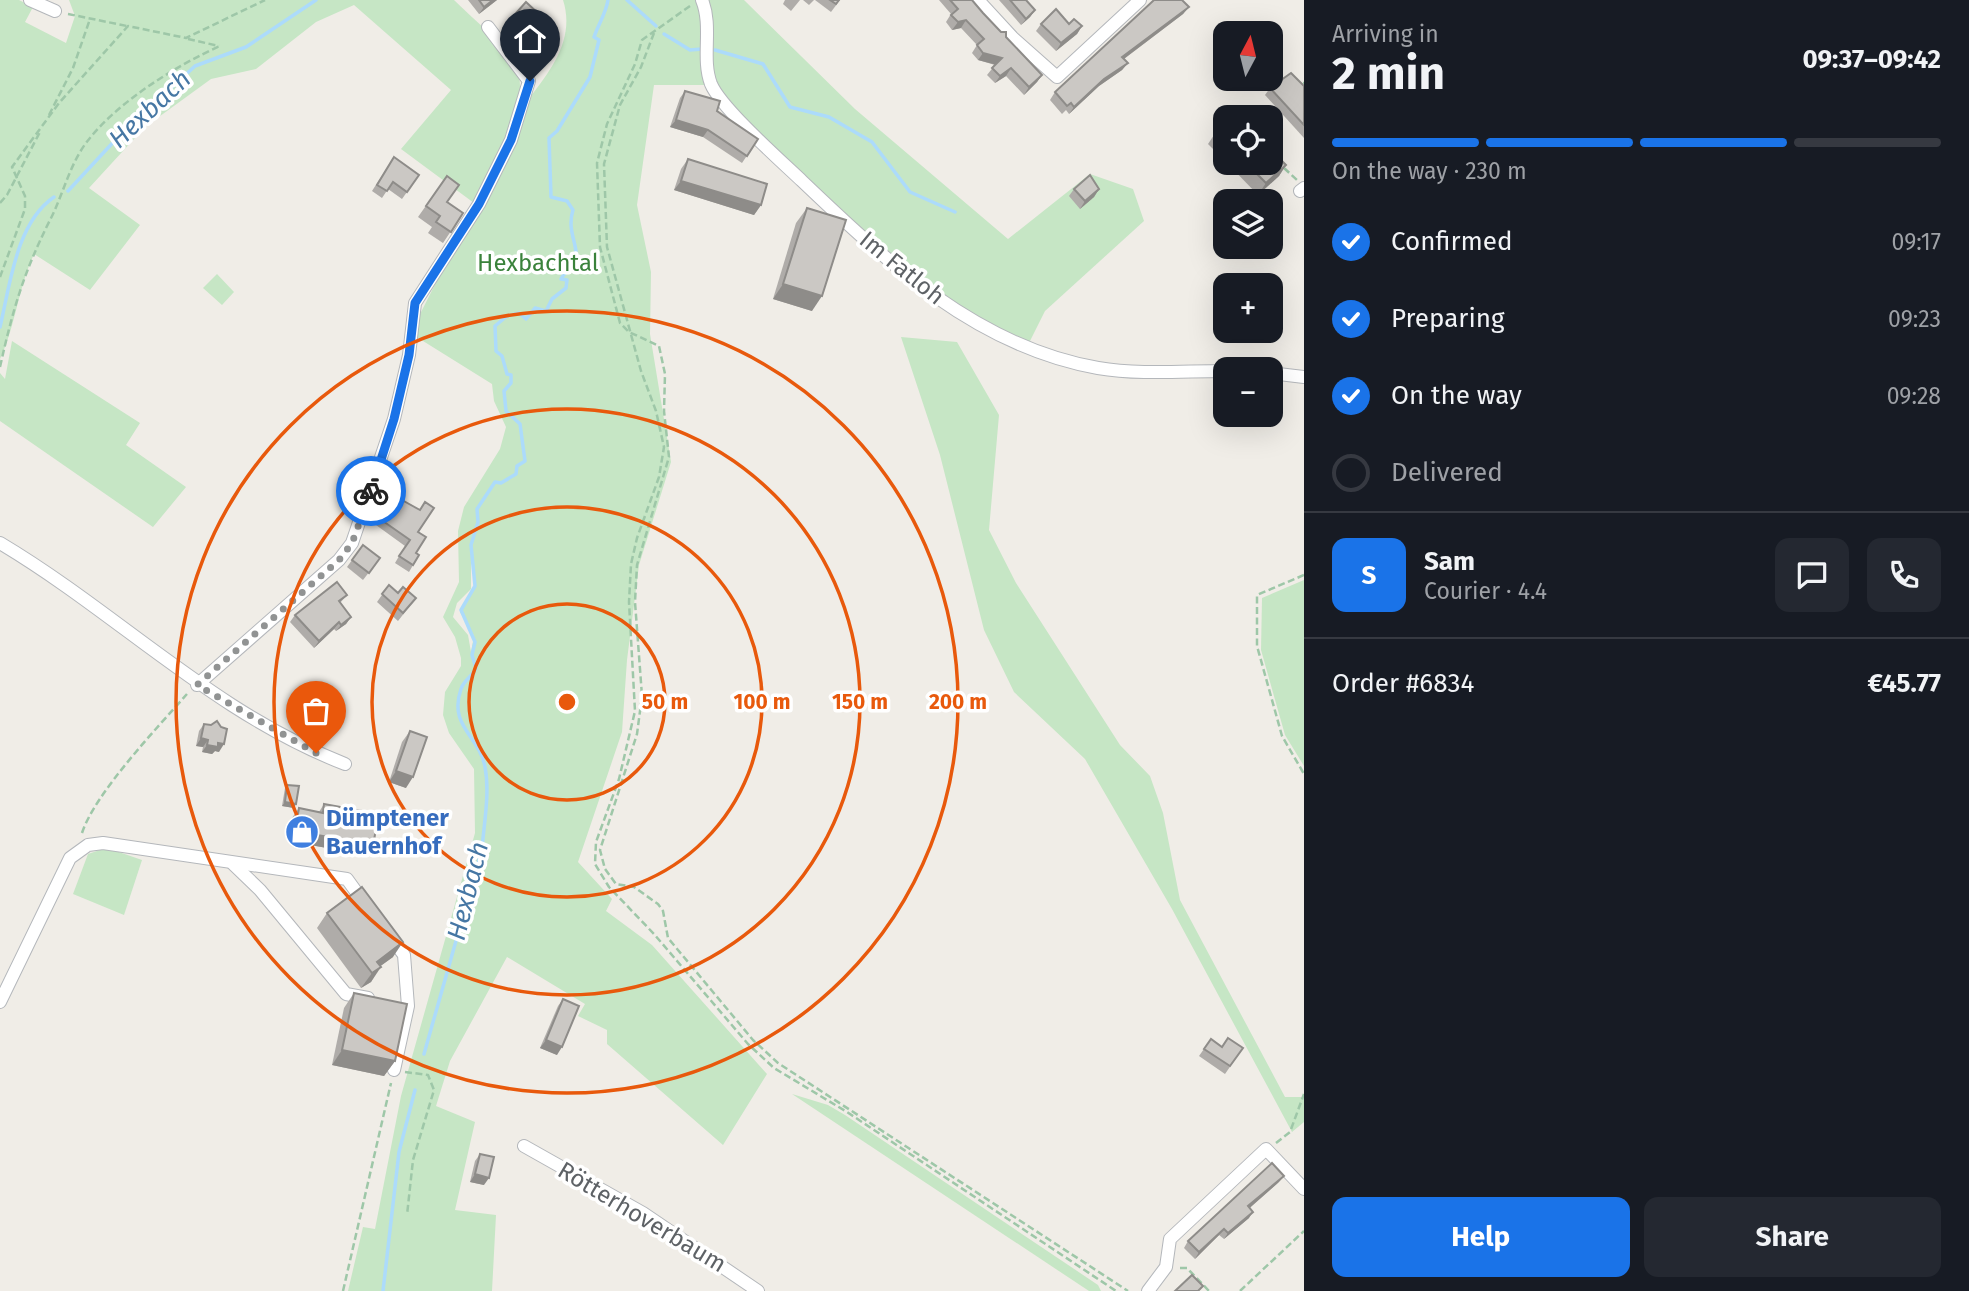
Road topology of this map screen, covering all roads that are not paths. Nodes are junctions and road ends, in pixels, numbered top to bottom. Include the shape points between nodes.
1 (30, 0) edge
2 (978, 0) edge
3 (1140, 0) edge
4 (697, 2) edge
5 (55, 11) road end
6 (488, 27) dead end
7 (1213, 371) edge
8 (1283, 375) edge
9 (1304, 377) edge
10 (0, 543) edge
11 (197, 685) junction
12 (345, 764) dead end
13 (233, 863) junction
14 (0, 1002) edge
15 (395, 1004) junction
16 (394, 1070) edge
17 (524, 1146) dead end
18 (1304, 1189) edge
19 (758, 1291) edge
20 (1149, 1291) edge

1 - 5 street
2 - 3 street via 1057,78
4 - 7 street, Im Fatloh via 707,16 711,86 752,134 905,276 983,327 1063,360 1118,371
6 - 11 street via 530,81 511,140 479,204 415,303 394,419 352,543 339,560
8 - 9 street
10 - 11 street
11 - 12 street via 316,753
13 - 14 street via 135,845 103,843 77,850
13 - 15 street via 345,994
13 - 15 street via 347,879 404,955
15 - 16 street
17 - 19 street, Rötterhoverbaum via 643,1213
18 - 20 street via 1267,1151 1170,1239 1166,1267

